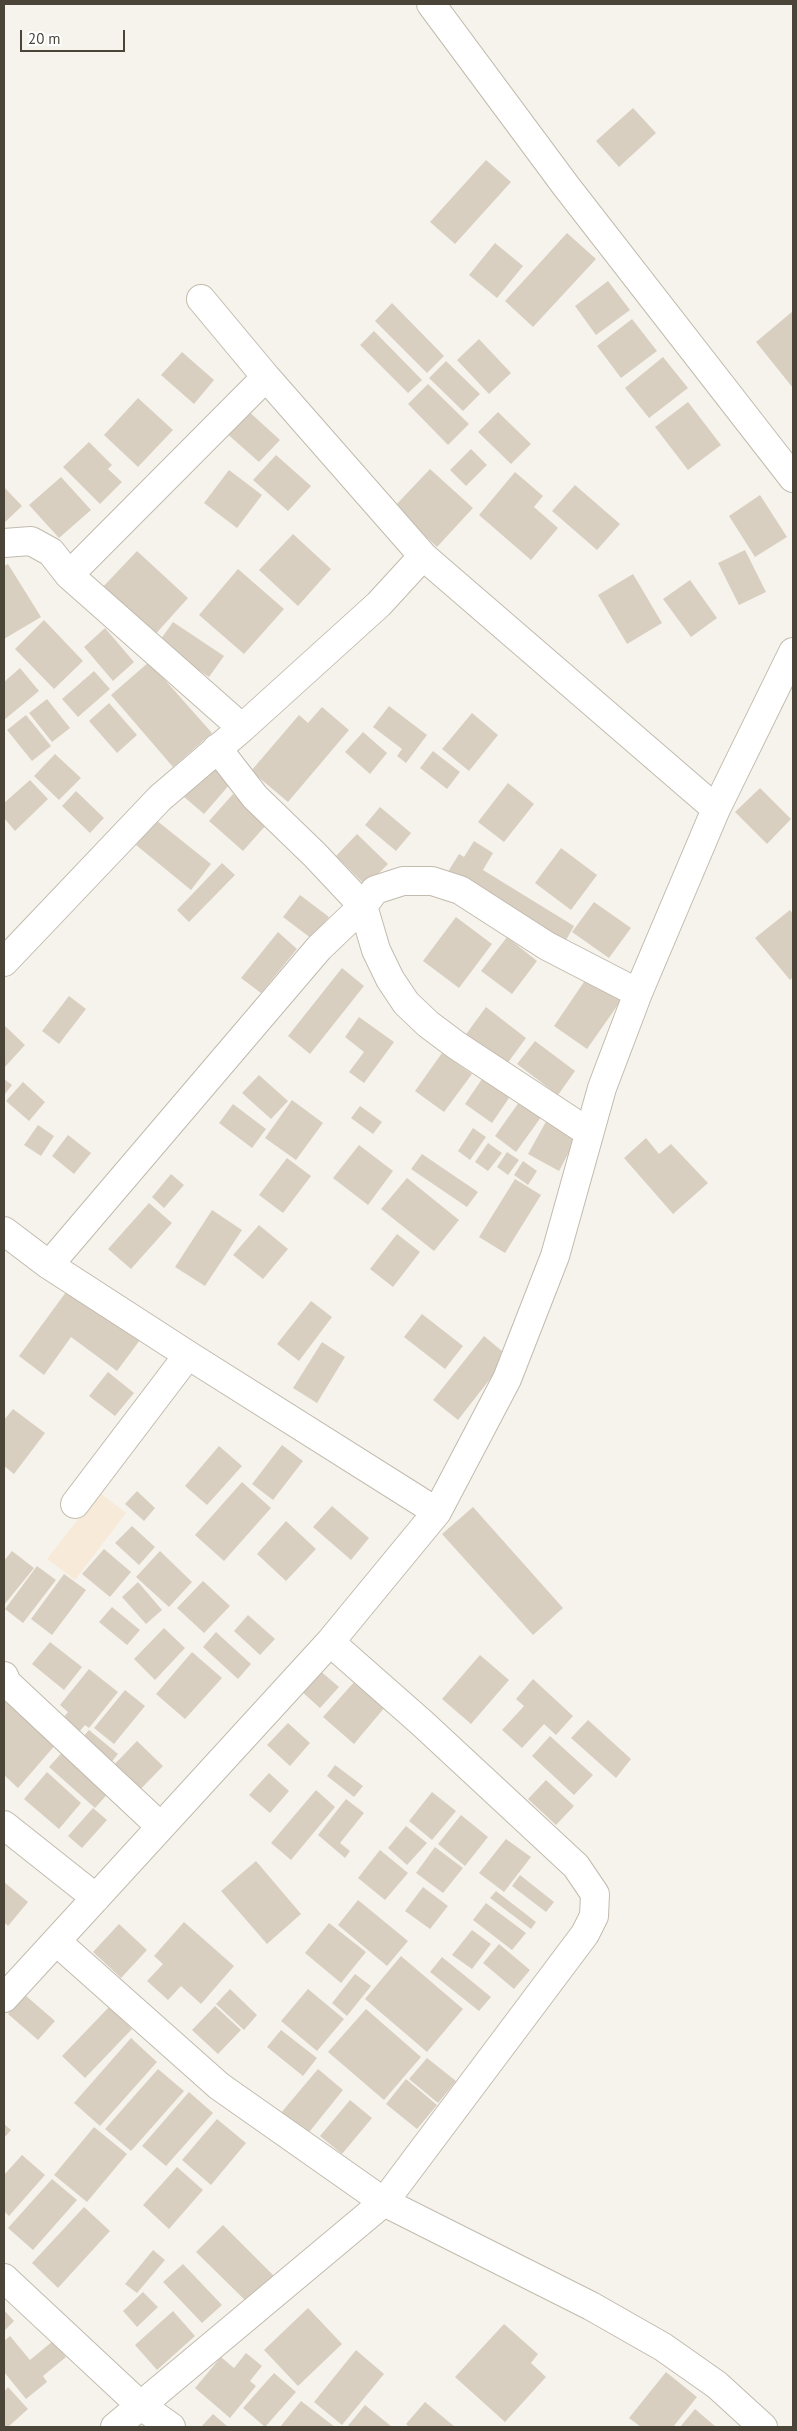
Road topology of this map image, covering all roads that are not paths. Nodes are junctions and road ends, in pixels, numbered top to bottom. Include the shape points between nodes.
1 (431, 4) edge
2 (201, 299) dead end
3 (266, 377) junction
4 (793, 478) edge
5 (4, 543) edge
6 (423, 556) junction
7 (70, 574) junction
8 (793, 652) edge
9 (242, 728) junction
10 (217, 748) junction
11 (716, 809) junction
12 (362, 906) junction
13 (4, 962) edge
14 (638, 993) junction
15 (588, 1132) junction
16 (4, 1231) edge
17 (49, 1265) junction
18 (188, 1356) junction
19 (75, 1504) dead end
20 (436, 1512) junction
21 (330, 1642) junction
22 (4, 1676) edge
23 (4, 1825) edge
24 (160, 1826) junction
25 (96, 1898) junction
26 (57, 1942) junction
27 (4, 1998) edge
28 (384, 2202) junction
29 (4, 2278) edge
30 (140, 2405) junction
31 (115, 2427) edge
32 (171, 2427) edge
33 (763, 2427) edge

1 - 4 street via 566,186
2 - 3 street
3 - 6 street
3 - 7 street
5 - 7 street via 31,541 51,552
6 - 9 street via 379,604
6 - 11 street
7 - 9 street
8 - 11 street
9 - 10 street
10 - 12 street via 255,796
10 - 13 street via 160,798
11 - 14 street
12 - 14 street via 375,890 403,881 432,881 460,890 547,946
12 - 15 street via 376,950 406,1003 456,1046
12 - 17 street via 319,948
14 - 15 street
15 - 20 street via 555,1256 507,1379
16 - 17 street
17 - 18 street
18 - 19 street
18 - 20 street
20 - 21 street
21 - 24 street
21 - 28 street via 576,1866 595,1894 594,1916 585,1934
22 - 24 street via 7,1683
23 - 25 street
24 - 25 street
25 - 26 street
26 - 27 street
26 - 28 street via 219,2086
28 - 30 street
28 - 33 street via 592,2306 663,2347 717,2385
29 - 30 street
30 - 31 street
30 - 32 street

